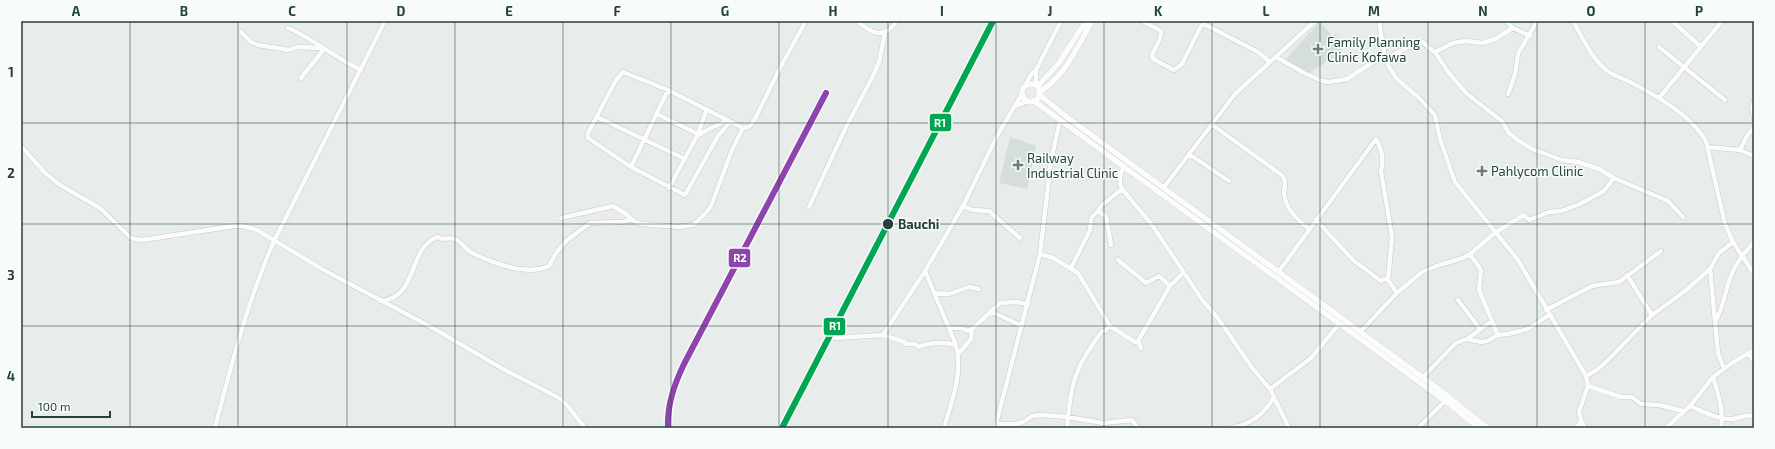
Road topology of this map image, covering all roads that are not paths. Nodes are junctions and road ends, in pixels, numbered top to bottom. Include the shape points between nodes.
1 (385, 21) edge
2 (806, 21) edge
3 (857, 21) edge
4 (897, 21) edge
5 (1061, 21) edge
6 (1086, 21) edge
7 (1092, 21) edge
8 (1142, 21) edge
9 (1315, 21) edge
10 (1379, 21) edge
11 (1506, 21) edge
12 (1537, 21) edge
13 (1573, 21) edge
14 (1672, 21) edge
15 (1722, 21) edge
16 (288, 28) dead end
17 (1513, 28) junction
18 (241, 32) dead end
19 (885, 33) junction
20 (1530, 36) junction
21 (1659, 47) dead end
22 (1701, 47) junction
23 (323, 48) junction
24 (1435, 52) junction
25 (1276, 56) junction
26 (1385, 58) junction
27 (1270, 62) junction
28 (1684, 67) junction
29 (361, 70) junction
30 (1036, 70) junction
31 (301, 78) dead end
32 (1024, 87) junction
33 (668, 90) junction
34 (1038, 90) junction
35 (1022, 94) junction
36 (1508, 94) dead end
37 (1659, 98) junction
38 (1725, 100) dead end
39 (1754, 100) edge
40 (1028, 101) junction
41 (1034, 101) junction
42 (1016, 106) junction
43 (708, 109) junction
44 (657, 114) junction
45 (597, 117) junction
46 (1754, 117) edge
47 (1060, 120) junction
48 (728, 121) junction
49 (1211, 124) junction
50 (1754, 127) edge
51 (743, 128) junction
52 (697, 135) junction
53 (644, 140) junction
54 (21, 146) edge
55 (1707, 147) junction
56 (1740, 150) junction
57 (1189, 154) junction
58 (1754, 156) edge
59 (685, 159) junction
60 (1124, 166) junction
61 (631, 168) junction
62 (1614, 178) junction
63 (1229, 181) dead end
64 (1164, 187) junction
65 (669, 188) junction
66 (1122, 189) junction
67 (963, 206) junction
68 (809, 207) dead end
69 (1098, 211) junction
70 (1684, 217) dead end
71 (561, 218) dead end
72 (632, 219) junction
73 (1316, 220) junction
74 (1309, 229) junction
75 (1496, 232) junction
76 (1020, 238) dead end
77 (274, 241) junction
78 (1733, 242) junction
79 (1754, 242) edge
80 (1111, 245) dead end
81 (1661, 251) dead end
82 (1040, 254) junction
83 (1470, 254) junction
84 (1742, 256) junction
85 (1118, 260) dead end
86 (1072, 268) junction
87 (1710, 269) junction
88 (925, 271) junction
89 (1279, 271) junction
90 (1183, 273) junction
91 (1754, 274) edge
92 (1627, 275) junction
93 (1388, 280) junction
94 (1170, 286) junction
95 (979, 289) dead end
96 (934, 293) junction
97 (1397, 293) junction
98 (1458, 300) dead end
99 (380, 301) junction
100 (1028, 304) junction
101 (1546, 310) junction
102 (990, 311) junction
103 (1549, 315) junction
104 (1652, 315) junction
105 (1716, 320) junction
106 (1492, 322) junction
107 (1339, 324) junction
108 (1022, 326) junction
109 (1110, 326) junction
110 (949, 328) junction
111 (972, 329) junction
112 (1480, 329) junction
113 (1360, 332) junction
114 (883, 335) junction
115 (1498, 335) junction
116 (834, 338) dead end
117 (1467, 339) junction
118 (1136, 342) dead end
119 (956, 344) junction
120 (1141, 348) dead end
121 (1754, 350) edge
122 (958, 353) junction
123 (1748, 354) junction
124 (1754, 361) edge
125 (1724, 369) junction
126 (1586, 376) junction
127 (1423, 377) junction
128 (1713, 377) junction
129 (1588, 386) junction
130 (1270, 389) junction
131 (1274, 397) junction
132 (1445, 400) junction
133 (1690, 406) junction
134 (1683, 411) junction
135 (1068, 416) junction
136 (1754, 416) edge
137 (1723, 418) junction
138 (1581, 420) junction
139 (996, 426) edge
140 (215, 428) edge
141 (585, 428) edge
142 (944, 428) edge
143 (1067, 428) edge
144 (1138, 428) edge
145 (1231, 428) edge
146 (1289, 428) edge
147 (1418, 428) edge
148 (1479, 428) edge
149 (1487, 428) edge
150 (1577, 428) edge
151 (1585, 428) edge
152 (1666, 428) edge
153 (1721, 428) edge

1 - 29 street
2 - 51 street via 755,119 749,127
3 - 19 street via 875,33
4 - 19 street
5 - 30 street
6 - 34 street
7 - 34 street via 1063,70 1053,82
8 - 27 street via 1161,31 1152,55 1154,59 1174,70 1182,64 1204,24 1258,52
9 - 25 street
10 - 26 street
11 - 17 street
12 - 20 street
13 - 37 street via 1601,65 1609,72
14 - 22 street
15 - 22 street
16 - 23 street
17 - 20 street
17 - 24 street via 1483,43 1466,40
18 - 23 street via 258,45 284,50 298,47
19 - 68 street via 879,62 873,76
20 - 36 street via 1518,54
21 - 28 street
22 - 28 street
23 - 29 street via 342,62
23 - 31 street
24 - 26 street via 1423,42
24 - 62 street via 1467,94 1502,121 1516,139 1532,149 1599,169
25 - 26 street via 1304,73 1329,82 1347,78 1376,60
25 - 27 street
26 - 75 street via 1397,79 1435,114 1440,139 1456,182
27 - 49 street via 1244,85
28 - 37 street
28 - 38 street
29 - 77 street
30 - 32 street
30 - 34 street
32 - 34 street via 1028,85
32 - 35 street
33 - 43 street
33 - 44 street
33 - 45 street via 623,72 616,80
34 - 41 street via 1038,98
34 - 64 street via 1064,115
35 - 40 street
35 - 42 street
37 - 55 street via 1702,133
39 - 46 street
40 - 41 street
40 - 42 street
41 - 47 street
42 - 67 street via 997,136
43 - 48 street
43 - 52 street
44 - 52 street
44 - 53 street
45 - 53 street
45 - 61 street via 588,138
47 - 60 street
47 - 82 street via 1051,161
48 - 51 street
48 - 52 street
48 - 65 street via 685,195
49 - 57 street
49 - 74 street via 1283,176 1286,183 1285,202 1296,219
50 - 56 street
51 - 72 street via 711,206 698,221 688,227 679,227 648,225
52 - 59 street
53 - 59 street
53 - 61 street
54 - 77 street via 45,173 100,208 131,238 141,240 243,226 257,230
55 - 56 street
55 - 78 street via 1725,224
56 - 58 street
57 - 63 street
57 - 64 street
59 - 65 street
60 - 66 street via 1119,177
60 - 107 street
61 - 65 street
62 - 70 street via 1668,201
62 - 75 street via 1604,191 1580,204 1529,220 1524,215
64 - 89 street
66 - 69 street
66 - 90 street via 1152,225
67 - 76 street via 972,210 989,211
67 - 88 street
69 - 80 street via 1106,216
69 - 86 street via 1091,218 1090,230
71 - 72 street via 612,206
72 - 99 street via 623,222 590,223 566,242 549,266 540,270 499,264 471,252 450,237 437,237 426,244 404,290 392,299
73 - 74 street
73 - 93 street via 1353,260 1381,281
73 - 93 street via 1376,139 1384,162 1381,171 1392,237
74 - 89 street
75 - 83 street
75 - 101 street via 1518,260
77 - 99 street
77 - 140 street via 259,274
78 - 84 street
78 - 87 street via 1719,253
79 - 84 street
81 - 92 street
82 - 86 street
82 - 100 street
83 - 97 street via 1422,272
83 - 106 street via 1481,270 1480,290
84 - 91 street
84 - 105 street via 1730,276 1724,302
85 - 94 street via 1146,282 1159,276
86 - 109 street via 1078,273
87 - 104 street
87 - 105 street
88 - 96 street
88 - 114 street
89 - 113 street
90 - 94 street
90 - 130 street
92 - 101 street via 1619,282 1592,286
92 - 104 street
93 - 97 street
94 - 120 street via 1138,341
95 - 96 street via 969,287 949,294
96 - 110 street
97 - 113 street
98 - 112 street
99 - 141 street via 559,398
100 - 102 street via 1000,302
100 - 108 street
101 - 103 street
102 - 108 street
102 - 111 street
103 - 115 street via 1528,329
103 - 126 street
104 - 126 street via 1605,364
105 - 125 street via 1718,353
106 - 112 street
106 - 115 street
107 - 130 street via 1311,358
107 - 132 street
108 - 139 street
109 - 118 street
109 - 135 street via 1102,331 1082,361 1074,383
110 - 111 street via 968,331
110 - 119 street
111 - 122 street via 971,339
112 - 117 street
113 - 127 street
114 - 116 street
114 - 119 street via 920,347
115 - 117 street via 1481,342
117 - 127 street via 1460,340 1450,347
119 - 122 street
121 - 123 street
122 - 142 street via 958,380
123 - 124 street
123 - 125 street
125 - 128 street
126 - 129 street
127 - 149 street
128 - 133 street
128 - 137 street
129 - 134 street via 1621,397 1632,397 1641,404
129 - 138 street via 1579,412
130 - 131 street
131 - 145 street via 1256,419
131 - 146 street
132 - 147 street
132 - 148 street
133 - 134 street
133 - 137 street
134 - 152 street
135 - 139 street via 1032,416 1016,424
135 - 143 street
135 - 144 street via 1103,423 1132,420
136 - 137 street
137 - 153 street
138 - 150 street
138 - 151 street

